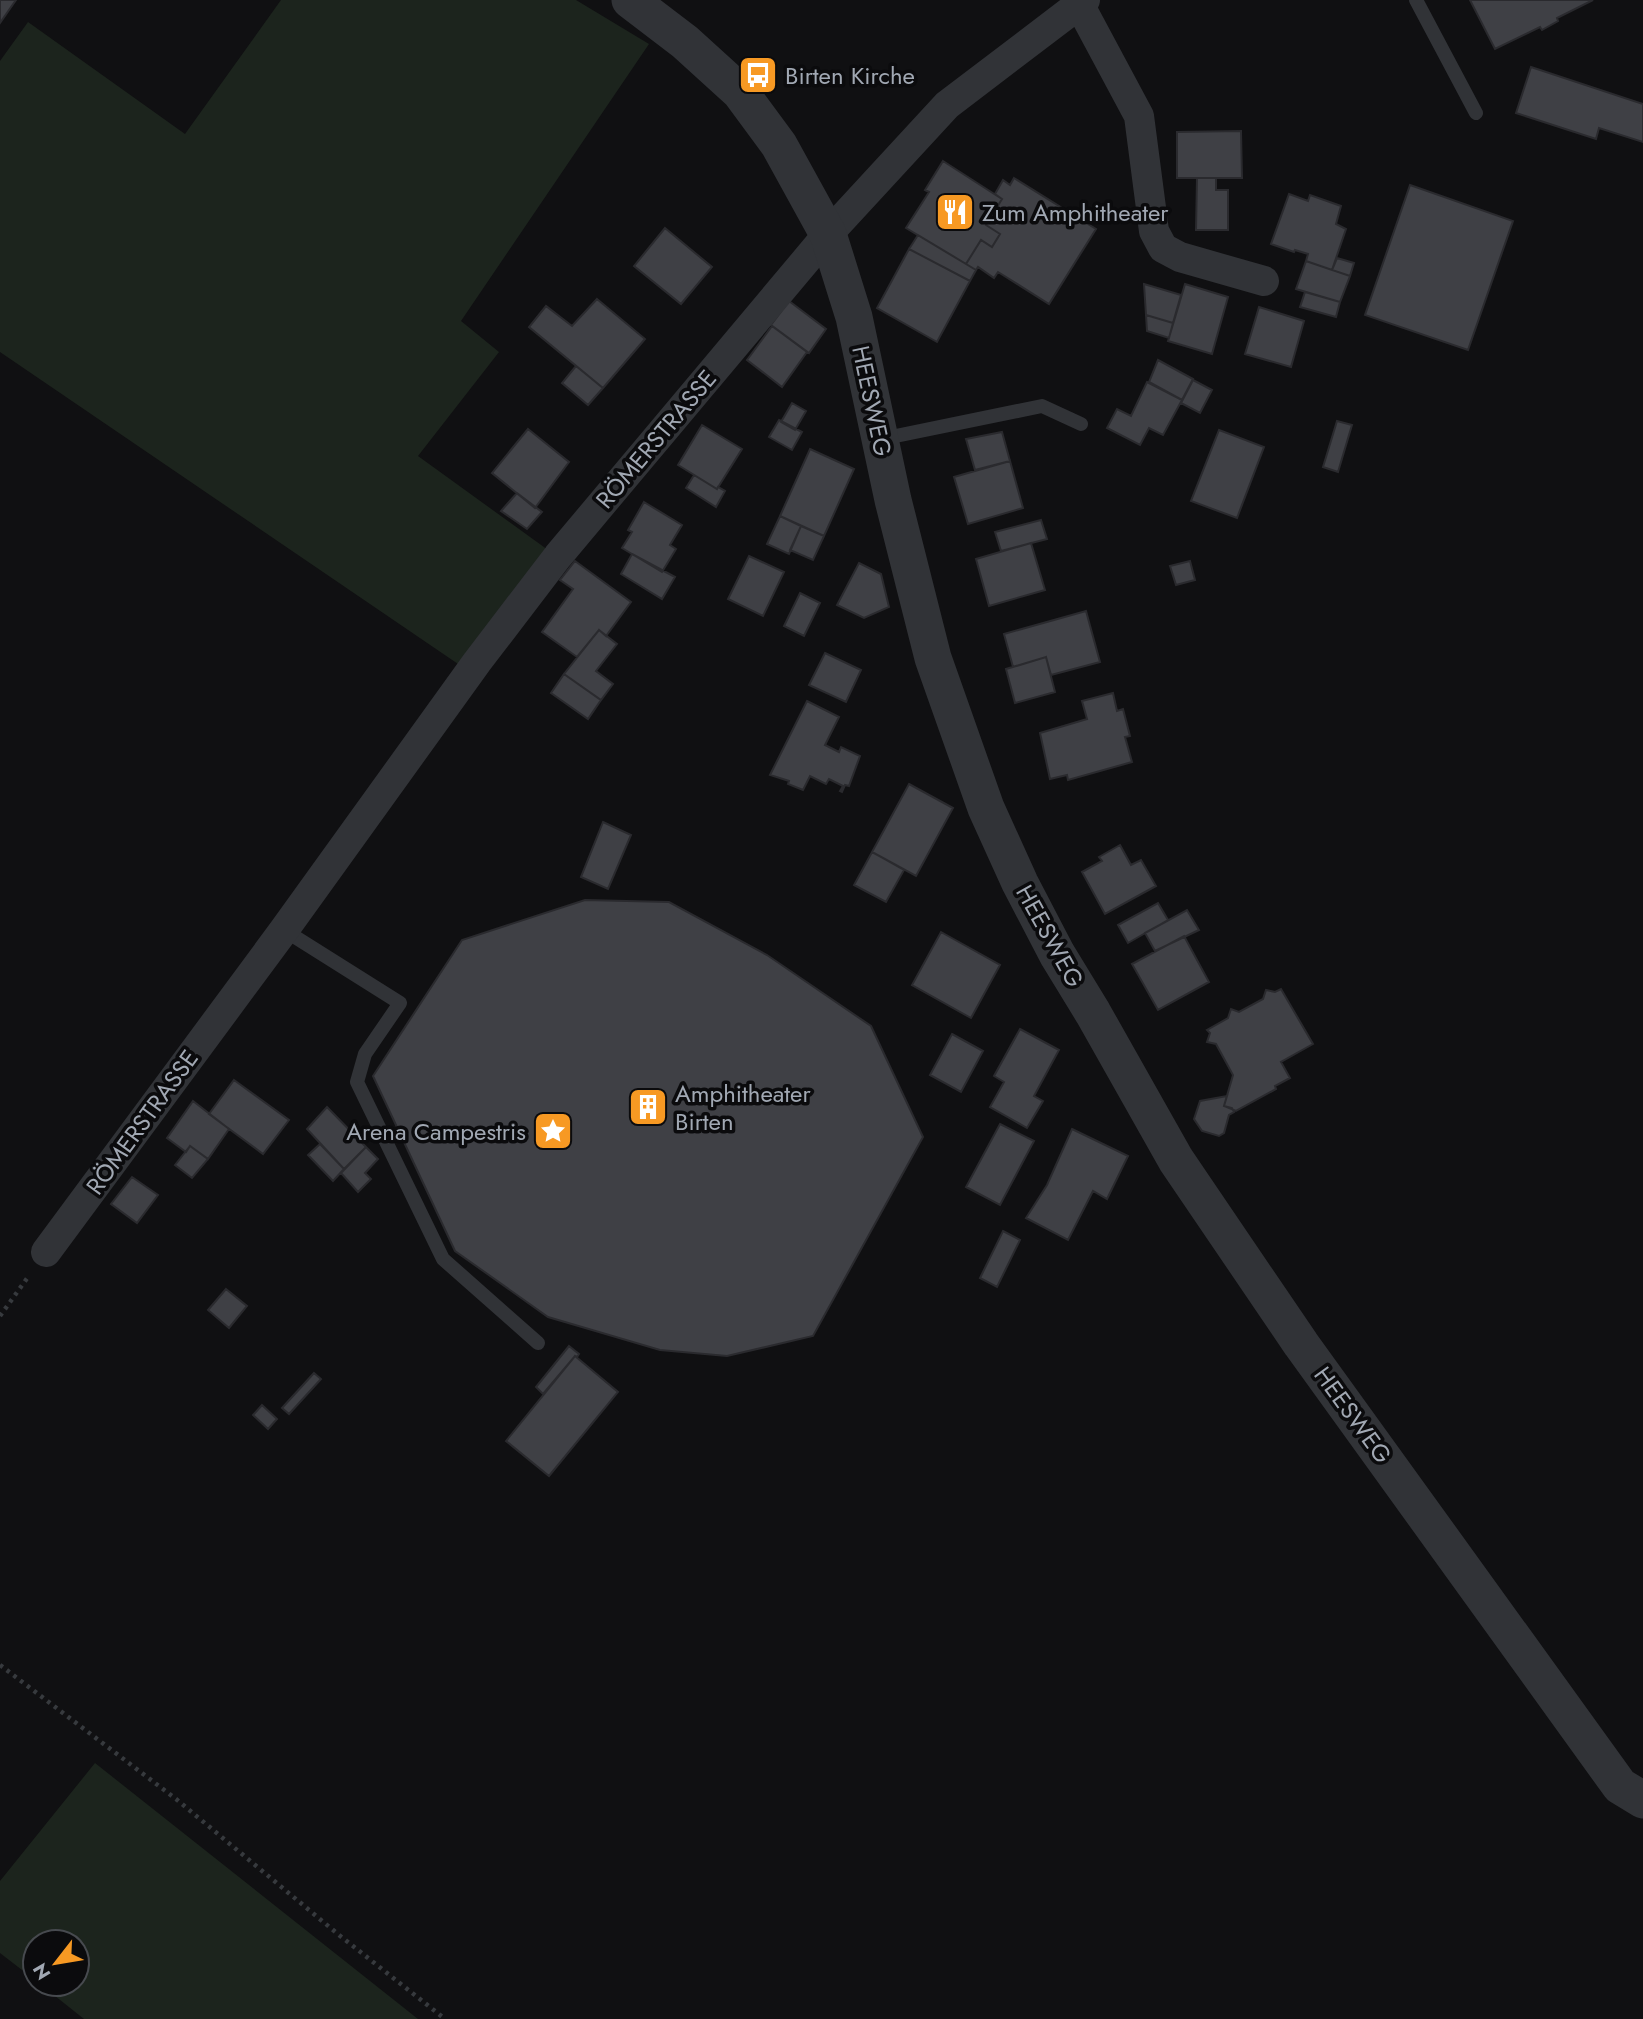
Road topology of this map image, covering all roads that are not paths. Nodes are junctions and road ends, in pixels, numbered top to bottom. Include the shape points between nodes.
1 (630, 0) edge
2 (1416, 0) edge
3 (1082, 2) edge
4 (1476, 113) dead end
5 (828, 234) junction
6 (1264, 281) dead end
7 (1081, 424) dead end
8 (880, 439) junction
9 (284, 930) junction
10 (46, 1252) road end
11 (538, 1343) dead end
12 (1643, 1800) edge

1 - 5 street, HEESWEG via 740,92 779,145
2 - 4 lane
3 - 5 street, RÖMERSTRASSE via 947,105
3 - 6 street via 1139,116 1154,231 1163,248
5 - 8 street, HEESWEG via 854,317
5 - 9 street, RÖMERSTRASSE via 558,556
7 - 8 lane via 1042,406
8 - 12 street, HEESWEG via 933,658 961,740 986,808 1057,954 1176,1160 1301,1344 1620,1786
9 - 10 street, RÖMERSTRASSE
9 - 11 lane via 400,1003 365,1054 357,1082 443,1259

